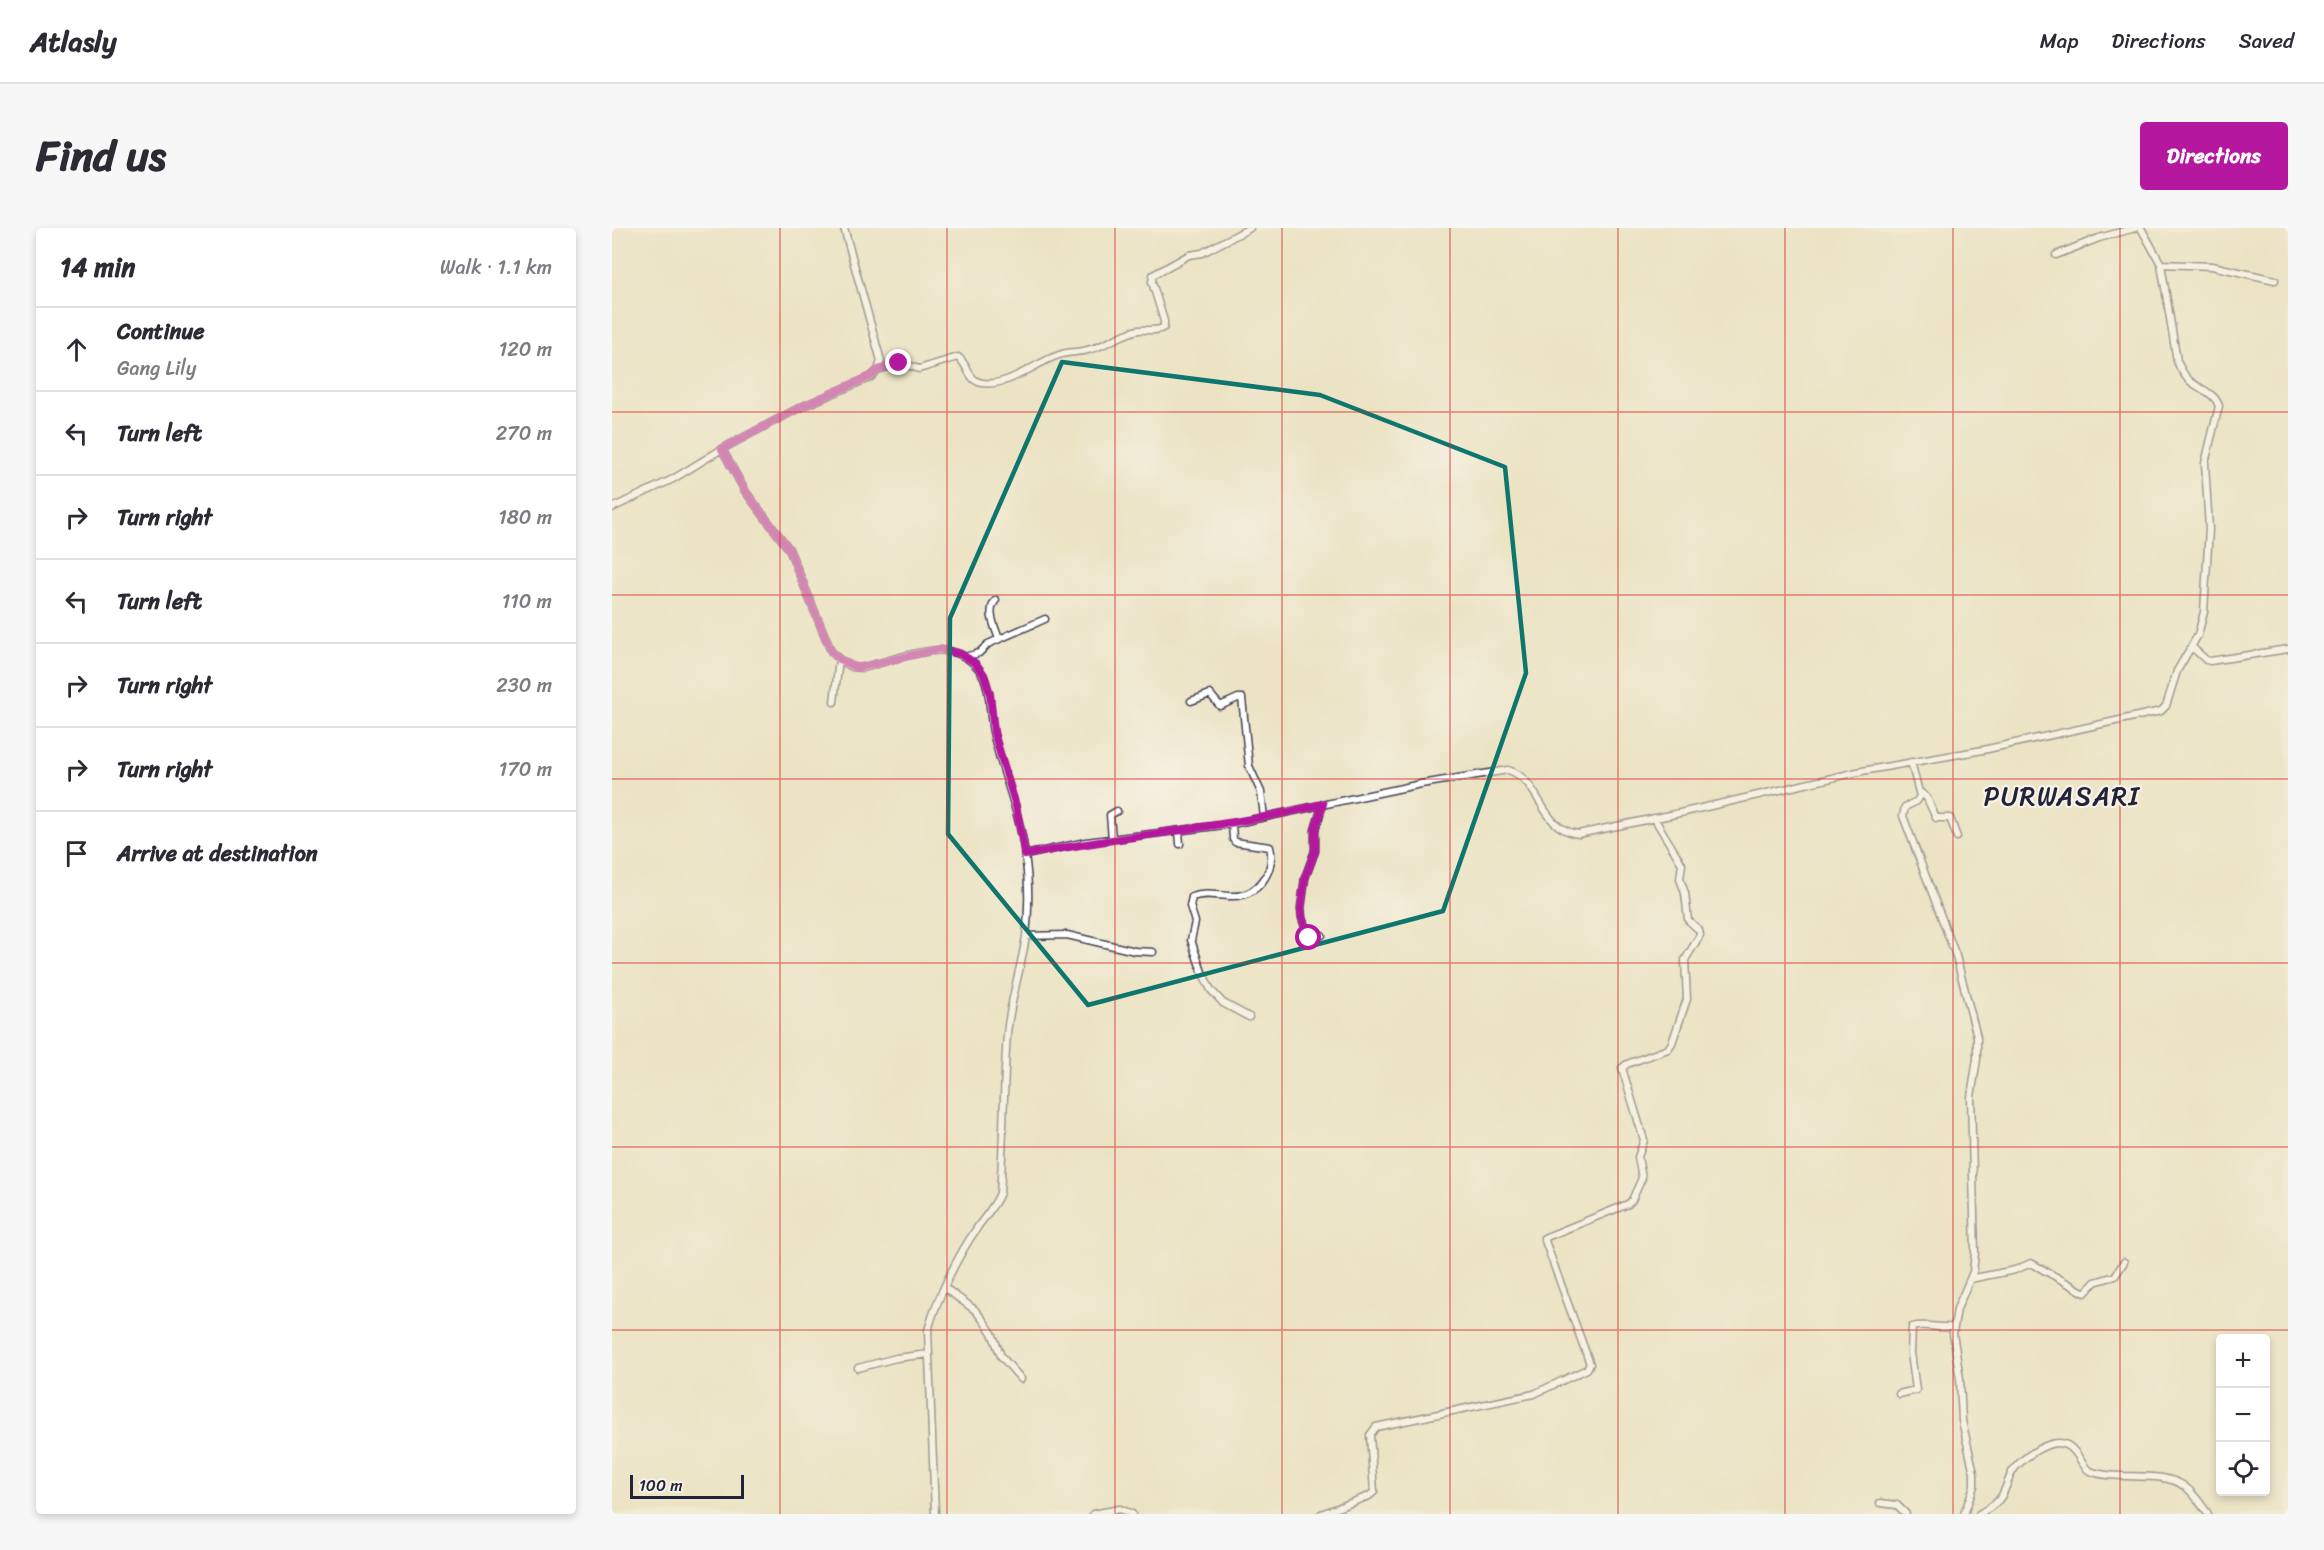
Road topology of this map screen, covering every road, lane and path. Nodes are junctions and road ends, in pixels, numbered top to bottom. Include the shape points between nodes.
1 (844, 228) edge
2 (1250, 228) edge
3 (2135, 228) edge
4 (2141, 228) edge
5 (2056, 255) dead end
6 (2161, 264) junction
7 (2275, 279) dead end
8 (878, 370) junction
9 (722, 449) junction
10 (612, 508) edge
11 (996, 600) dead end
12 (1045, 620) dead end
13 (999, 639) junction
14 (2192, 647) junction
15 (2288, 649) edge
16 (965, 657) junction
17 (839, 659) junction
18 (1191, 701) dead end
19 (834, 702) dead end
20 (1911, 762) junction
21 (1919, 792) junction
22 (1323, 804) junction
23 (1117, 812) dead end
24 (1263, 817) junction
25 (1654, 818) junction
26 (1232, 824) junction
27 (1179, 831) junction
28 (1957, 837) dead end
29 (1112, 839) junction
30 (1180, 844) dead end
31 (1025, 855) junction
32 (1322, 935) dead end
33 (1026, 936) junction
34 (1153, 952) dead end
35 (1249, 1017) dead end
36 (2124, 1262) dead end
37 (1970, 1280) junction
38 (945, 1288) junction
39 (1954, 1326) junction
40 (928, 1354) junction
41 (858, 1368) dead end
42 (1021, 1379) dead end
43 (1899, 1394) dead end
44 (1880, 1503) dead end
45 (935, 1514) edge
46 (1092, 1514) edge
47 (1132, 1514) edge
48 (1320, 1514) edge
49 (1906, 1514) edge
50 (1964, 1514) edge
51 (1979, 1514) edge
52 (2208, 1514) edge

1 - 8 street via 881,361
2 - 8 street via 1153,275 1164,321 1160,330 1139,330 1090,350 1059,355 992,383 974,380 957,357 919,369 902,363
3 - 5 street
4 - 6 street
6 - 7 street via 2212,266
6 - 14 street via 2177,361 2183,374 2211,394 2219,406 2205,463 2209,529 2204,612
8 - 9 street
9 - 10 street via 673,479
9 - 17 street via 745,491 789,549 824,636
11 - 13 street via 992,616
12 - 13 street
13 - 16 street via 979,653
14 - 15 street via 2210,661
14 - 20 street via 2177,671 2161,711
16 - 17 street via 939,649 857,668
16 - 31 street via 984,675 990,694 994,733 1016,806
17 - 19 street
18 - 24 street via 1210,694 1220,706 1242,698 1249,766 1260,789
20 - 21 street
20 - 25 street
21 - 28 street via 1927,798 1935,817 1950,818
21 - 37 street via 1919,799 1905,807 1903,816 1956,956 1977,1037 1971,1107 1975,1253
22 - 24 street
22 - 25 street via 1508,770 1527,781 1544,811 1566,832 1578,834
22 - 32 street via 1301,911 1309,938
23 - 29 street via 1110,815
24 - 26 street
25 - 48 street via 1682,864 1680,879 1688,920 1700,935 1685,960 1688,999 1672,1043 1622,1068 1644,1140 1638,1157 1642,1178 1628,1204 1544,1238 1590,1360 1589,1367 1539,1392 1376,1427 1370,1435 1374,1492
26 - 27 street
26 - 35 street via 1234,842 1270,847 1269,873 1264,881 1242,895 1192,897 1190,906 1195,922 1191,940 1210,990 1223,1003
27 - 29 street
27 - 30 street
29 - 31 street
31 - 33 street
33 - 34 street via 1068,935
33 - 38 street via 1007,1033 1000,1193
36 - 37 street via 2115,1276 2095,1281 2085,1293 2031,1263
37 - 39 street
38 - 40 street via 928,1330
38 - 42 street via 975,1310 992,1333 1001,1356
39 - 43 street via 1912,1327 1916,1390
39 - 50 street via 1962,1421 1974,1473 1974,1486
40 - 41 street
40 - 45 street
44 - 49 street via 1897,1505
46 - 47 street via 1123,1510
51 - 52 street via 2000,1498 2019,1464 2056,1444 2078,1452 2092,1472 2150,1476 2180,1484

